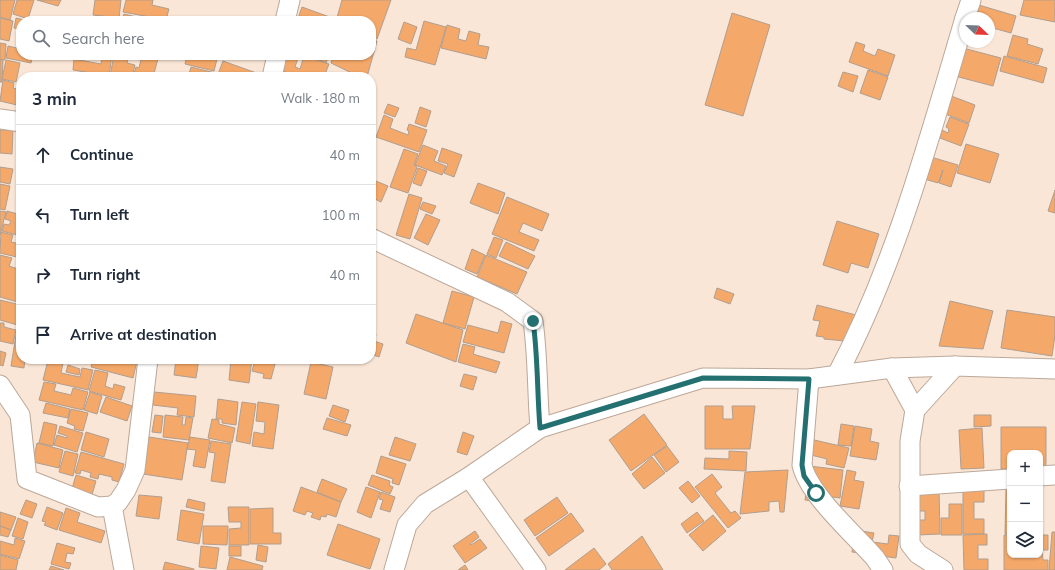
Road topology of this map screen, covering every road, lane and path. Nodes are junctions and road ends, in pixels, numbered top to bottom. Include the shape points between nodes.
1 (290, 0) edge
2 (970, 0) edge
3 (967, 12) edge
4 (286, 16) edge
5 (959, 38) edge
6 (276, 60) edge
7 (273, 72) edge
8 (0, 119) edge
9 (16, 121) edge
10 (376, 240) edge
11 (855, 342) junction
12 (147, 364) edge
13 (955, 366) junction
14 (892, 368) junction
15 (872, 370) junction
16 (1054, 370) edge
17 (837, 375) junction
18 (809, 379) junction
19 (0, 385) edge
20 (915, 410) junction
21 (540, 428) junction
22 (1055, 475) edge
23 (1043, 476) edge
24 (469, 477) junction
25 (1007, 478) edge
26 (909, 486) junction
27 (112, 506) junction
28 (124, 570) edge
29 (394, 570) edge
30 (536, 570) edge
31 (883, 570) edge
32 (942, 570) edge

1 - 4 street
2 - 3 street
5 - 11 street via 924,154 876,295
6 - 7 street
8 - 9 street
10 - 21 street via 507,302 533,321
11 - 15 street
11 - 17 street
12 - 27 street via 135,470 126,490
13 - 14 street
13 - 16 street
13 - 20 street
14 - 15 street
14 - 20 street
15 - 17 street
17 - 18 street
18 - 21 street via 703,378
18 - 31 street via 802,465 804,476
19 - 27 street via 20,415 27,479 98,507
20 - 26 street via 910,441
21 - 24 street
22 - 23 street
24 - 29 street via 425,504 407,525
24 - 30 street
25 - 26 street
26 - 32 street via 910,544 918,554
27 - 28 street

